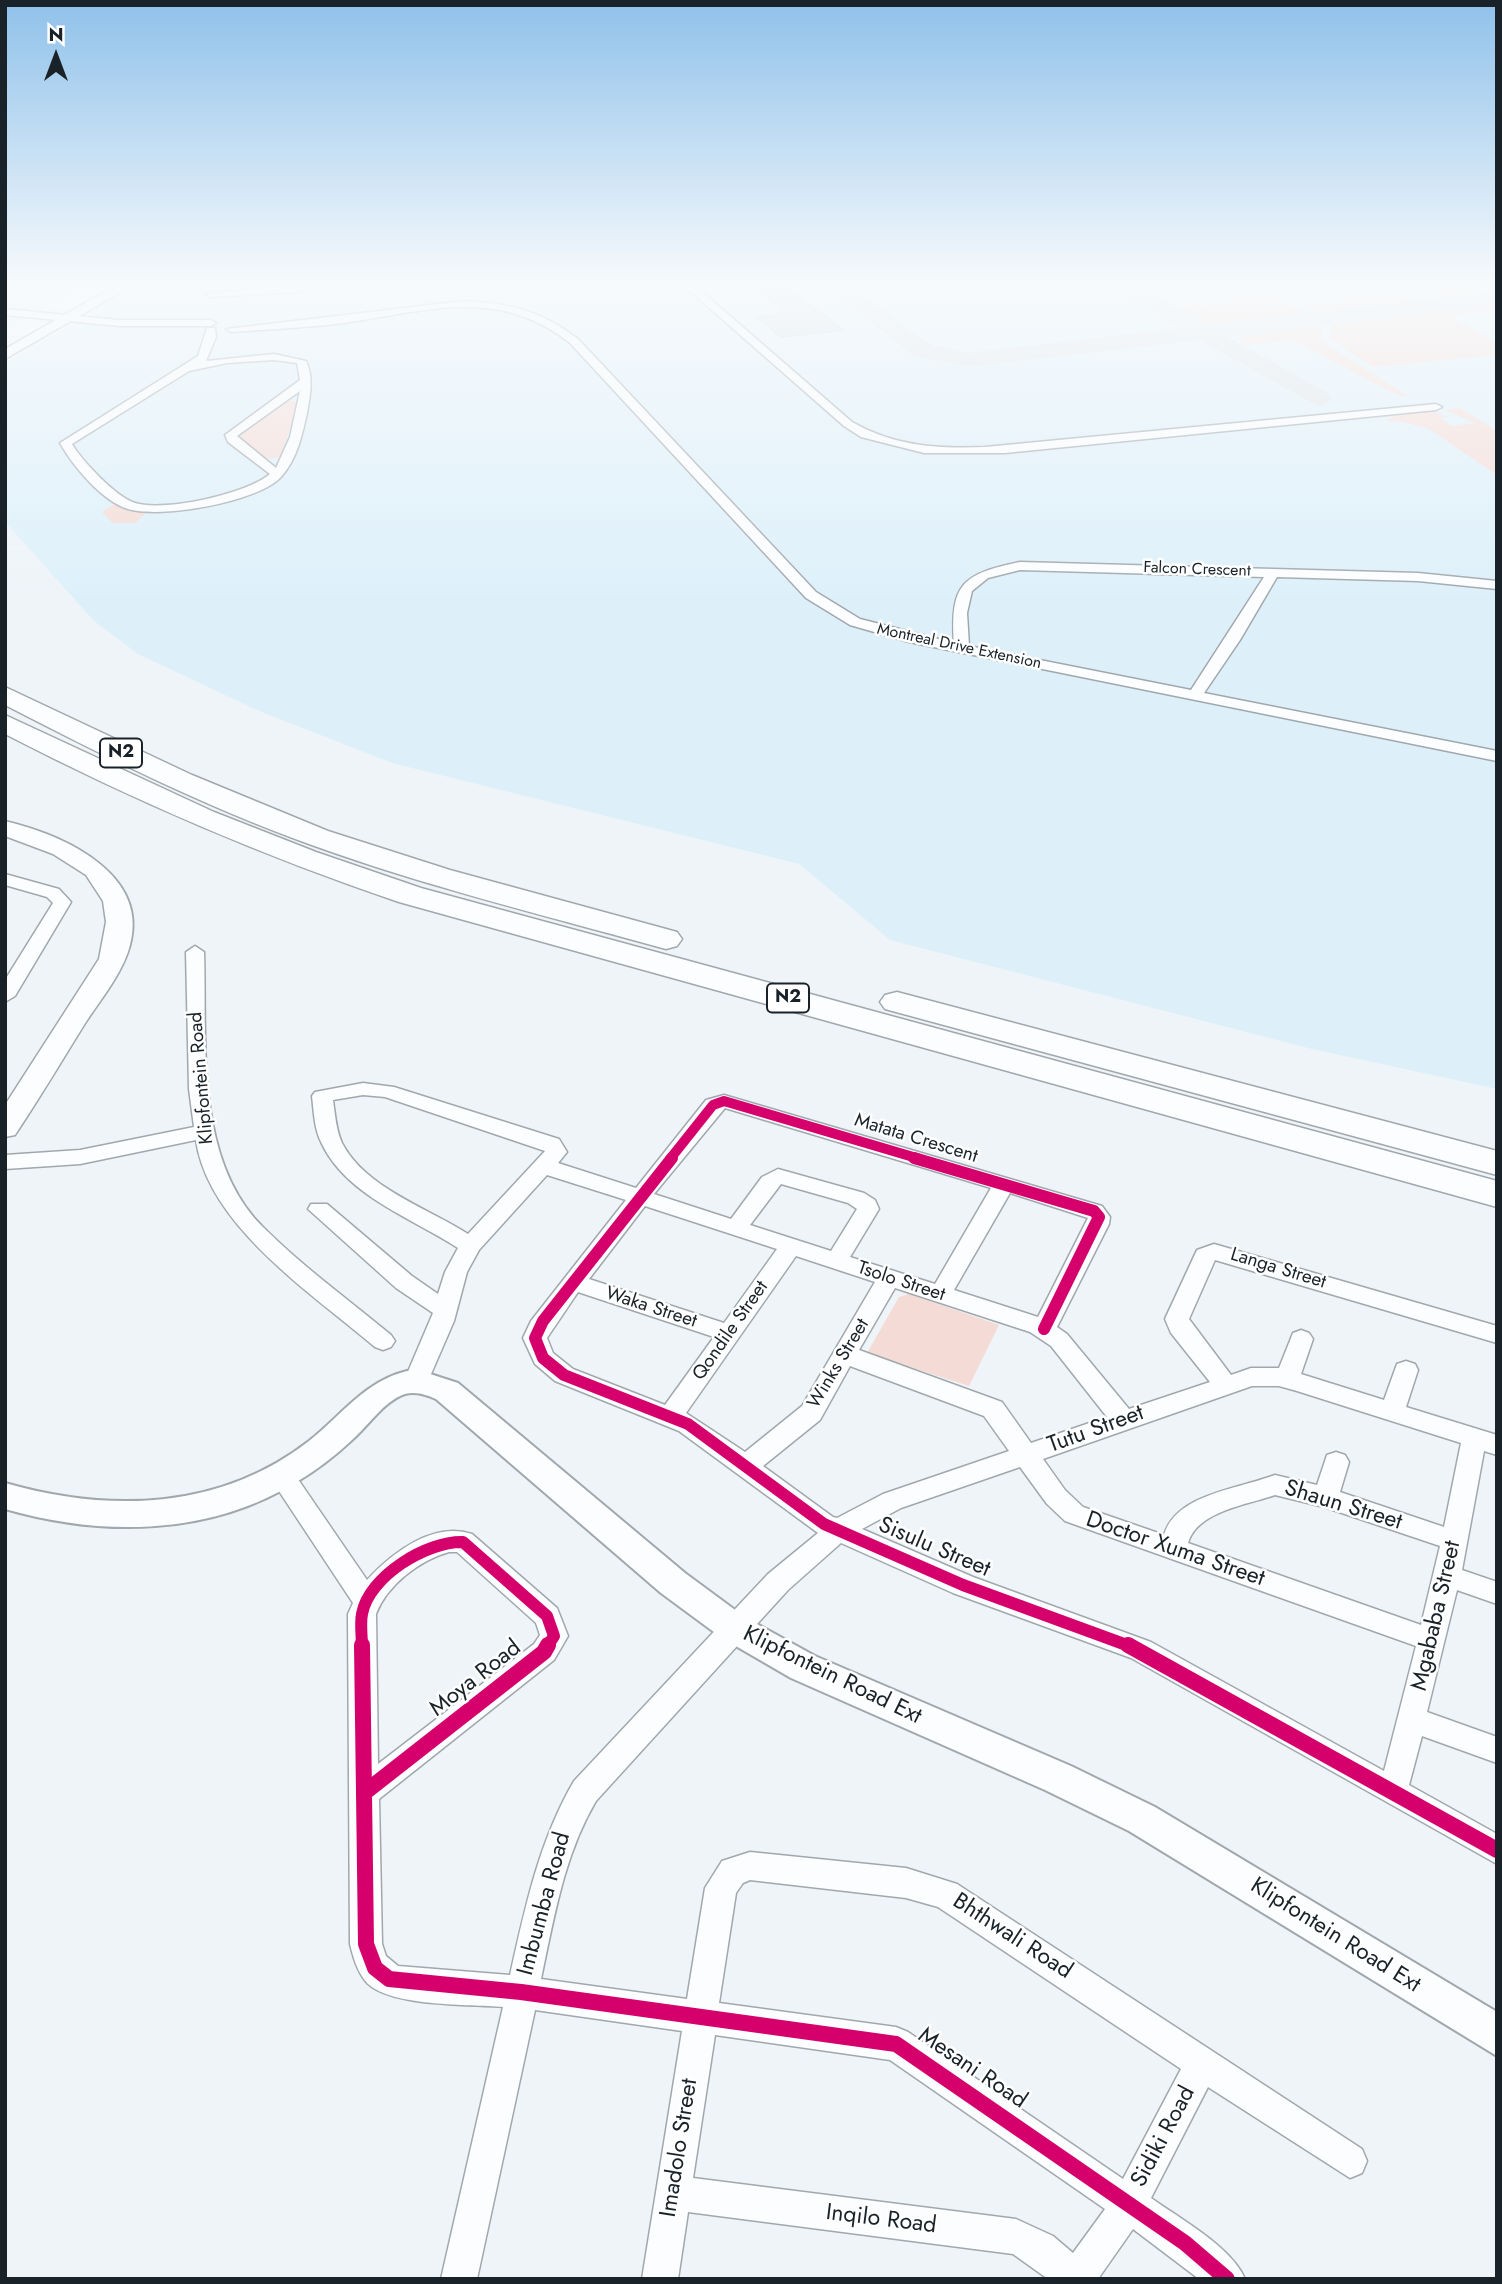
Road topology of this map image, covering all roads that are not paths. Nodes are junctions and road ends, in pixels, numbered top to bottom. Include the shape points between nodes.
1 (150, 390) edge
2 (294, 390) edge
3 (304, 390) edge
4 (619, 390) edge
5 (808, 390) edge
6 (1436, 407) dead end
7 (277, 474) junction
8 (1273, 572) junction
9 (1497, 585) edge
10 (962, 649) junction
11 (5, 670) edge
12 (5, 695) edge
13 (1195, 695) junction
14 (5, 723) edge
15 (5, 734) edge
16 (1497, 756) edge
17 (91, 768) junction
18 (239, 806) junction
19 (5, 828) edge
20 (5, 879) edge
21 (195, 952) dead end
22 (5, 996) edge
23 (5, 1128) edge
24 (205, 1131) junction
25 (5, 1162) edge
26 (1497, 1163) edge
27 (544, 1166) junction
28 (1005, 1184) junction
29 (1497, 1194) edge
30 (642, 1198) junction
31 (319, 1209) dead end
32 (736, 1227) junction
33 (470, 1246) junction
34 (791, 1246) junction
35 (836, 1261) junction
36 (889, 1278) junction
37 (573, 1282) junction
38 (940, 1295) junction
39 (445, 1310) junction
40 (1044, 1329) junction
41 (728, 1333) junction
42 (1497, 1335) edge
43 (1301, 1339) dead end
44 (383, 1341) dead end
45 (846, 1355) junction
46 (1406, 1370) dead end
47 (1287, 1379) junction
48 (416, 1381) junction
49 (1225, 1384) junction
50 (1392, 1412) junction
51 (671, 1416) junction
52 (1124, 1420) junction
53 (1485, 1442) edge
54 (1026, 1455) junction
55 (1336, 1462) dead end
56 (745, 1466) junction
57 (282, 1476) junction
58 (5, 1496) edge
59 (1326, 1497) junction
60 (840, 1528) junction
61 (1455, 1541) junction
62 (1173, 1549) junction
63 (1447, 1576) junction
64 (1497, 1593) edge
65 (365, 1599) junction
66 (734, 1628) junction
67 (1431, 1640) junction
68 (1413, 1720) junction
69 (1497, 1750) edge
70 (1393, 1792) junction
71 (364, 1793) junction
72 (1497, 1850) edge
73 (521, 1992) junction
74 (699, 2018) junction
75 (1497, 2035) edge
76 (1202, 2064) junction
77 (1350, 2161) dead end
78 (673, 2193) junction
79 (1128, 2206) junction
80 (1076, 2278) edge
81 (459, 2279) edge
82 (660, 2279) edge
83 (1227, 2279) edge

1 - 7 street via 66,443 124,503 142,508 184,505 247,491
2 - 7 street via 231,435
3 - 7 street via 294,444
4 - 10 street, Montreal Drive Extension via 823,604 877,630
5 - 6 street via 848,424 873,438 939,451 1004,449
8 - 9 street, Falcon Crescent
8 - 10 street, Falcon Crescent via 1041,565 1002,569 974,580 962,592
8 - 13 street
10 - 13 street, Montreal Drive Extension
11 - 18 highway via 90,724 226,790
12 - 18 highway, N2
13 - 16 street, Montreal Drive Extension
14 - 17 highway, N2
15 - 17 highway
17 - 29 highway, N2 via 230,831 410,895
18 - 26 highway, N2 via 365,853 482,888
19 - 23 main road via 61,848 95,870 111,892 119,931 112,959
20 - 22 street via 53,894 62,902
21 - 24 street, Klipfontein Road
24 - 25 street via 71,1158
24 - 44 street, Klipfontein Road via 219,1180 254,1232
27 - 30 street, Tsolo Street
27 - 33 street
27 - 33 street via 556,1152 552,1144 470,1116 375,1089 322,1096 329,1135 350,1165 401,1205
28 - 30 street, Matata Crescent via 724,1101 713,1105
28 - 38 street
28 - 40 street, Matata Crescent via 1090,1209 1099,1217
30 - 32 street, Tsolo Street
30 - 37 street, Sisulu Street
31 - 39 street
32 - 34 street, Tsolo Street
32 - 35 street via 778,1176 856,1198 868,1209
33 - 39 street via 456,1272
34 - 35 street, Tsolo Street
34 - 41 street, Qondile Street
35 - 36 street, Tsolo Street
36 - 38 street, Tsolo Street
36 - 45 street, Winks Street
37 - 41 street, Waka Street
37 - 51 street, Sisulu Street via 537,1328 535,1338 543,1358 571,1378
38 - 40 street, Tsolo Street
39 - 48 street
40 - 52 street, Tsolo Street via 1059,1340
41 - 51 street, Qondile Street
42 - 49 street, Langa Street via 1214,1252 1205,1255 1177,1319
43 - 47 street
45 - 54 street, Doctor Xuma Street via 983,1404 1000,1417
45 - 56 street, Winks Street via 811,1413
46 - 50 street
47 - 49 street, Tutu Street via 1251,1377
47 - 50 street, Tutu Street
48 - 57 street via 386,1390 314,1455
48 - 66 street, Klipfontein Road Ext via 447,1391 673,1583
49 - 52 street, Tutu Street
50 - 53 street, Tutu Street
51 - 56 street, Sisulu Street
52 - 54 street, Tutu Street
53 - 61 street, Mgababa Street
54 - 60 street, Tutu Street via 892,1501
54 - 62 street, Doctor Xuma Street via 1067,1510
55 - 59 street
56 - 60 street, Sisulu Street via 811,1517
57 - 58 street via 209,1504 144,1517 71,1513
57 - 65 street
59 - 61 street, Shaun Street
59 - 62 street, Shaun Street via 1285,1486 1264,1486 1192,1514 1180,1525
60 - 66 street, Tutu Street
60 - 70 street, Sisulu Street via 930,1572 1141,1650
61 - 63 street, Mgababa Street
62 - 67 street, Doctor Xuma Street
63 - 64 street
63 - 67 street, Mgababa Street
65 - 71 street
65 - 71 street, Moya Road via 379,1582 436,1542 450,1538 463,1542 547,1615 554,1636 544,1652
66 - 73 street, Imbumba Road via 629,1739 585,1791 568,1820 545,1890
66 - 75 street, Klipfontein Road Ext via 803,1667 1142,1819
67 - 68 street, Mgababa Street
68 - 69 street
68 - 70 street, Mgababa Street
70 - 72 street, Sisulu Street
71 - 73 street via 366,1944 369,1960 380,1975 396,1982
73 - 74 street, Mesani Road
73 - 81 street, Imbumba Road
74 - 76 street, Bhthwali Road via 721,1888 733,1871 771,1867 906,1883 946,1894
74 - 78 street, Imadolo Street
74 - 79 street, Mesani Road via 896,2044
76 - 77 street, Bhthwali Road
76 - 79 street, Sidiki Road
78 - 80 street, Inqilo Road via 1016,2237 1040,2249
78 - 82 street, Imadolo Street
79 - 80 street, Sidiki Road
79 - 83 street, Mesani Road via 1185,2243

